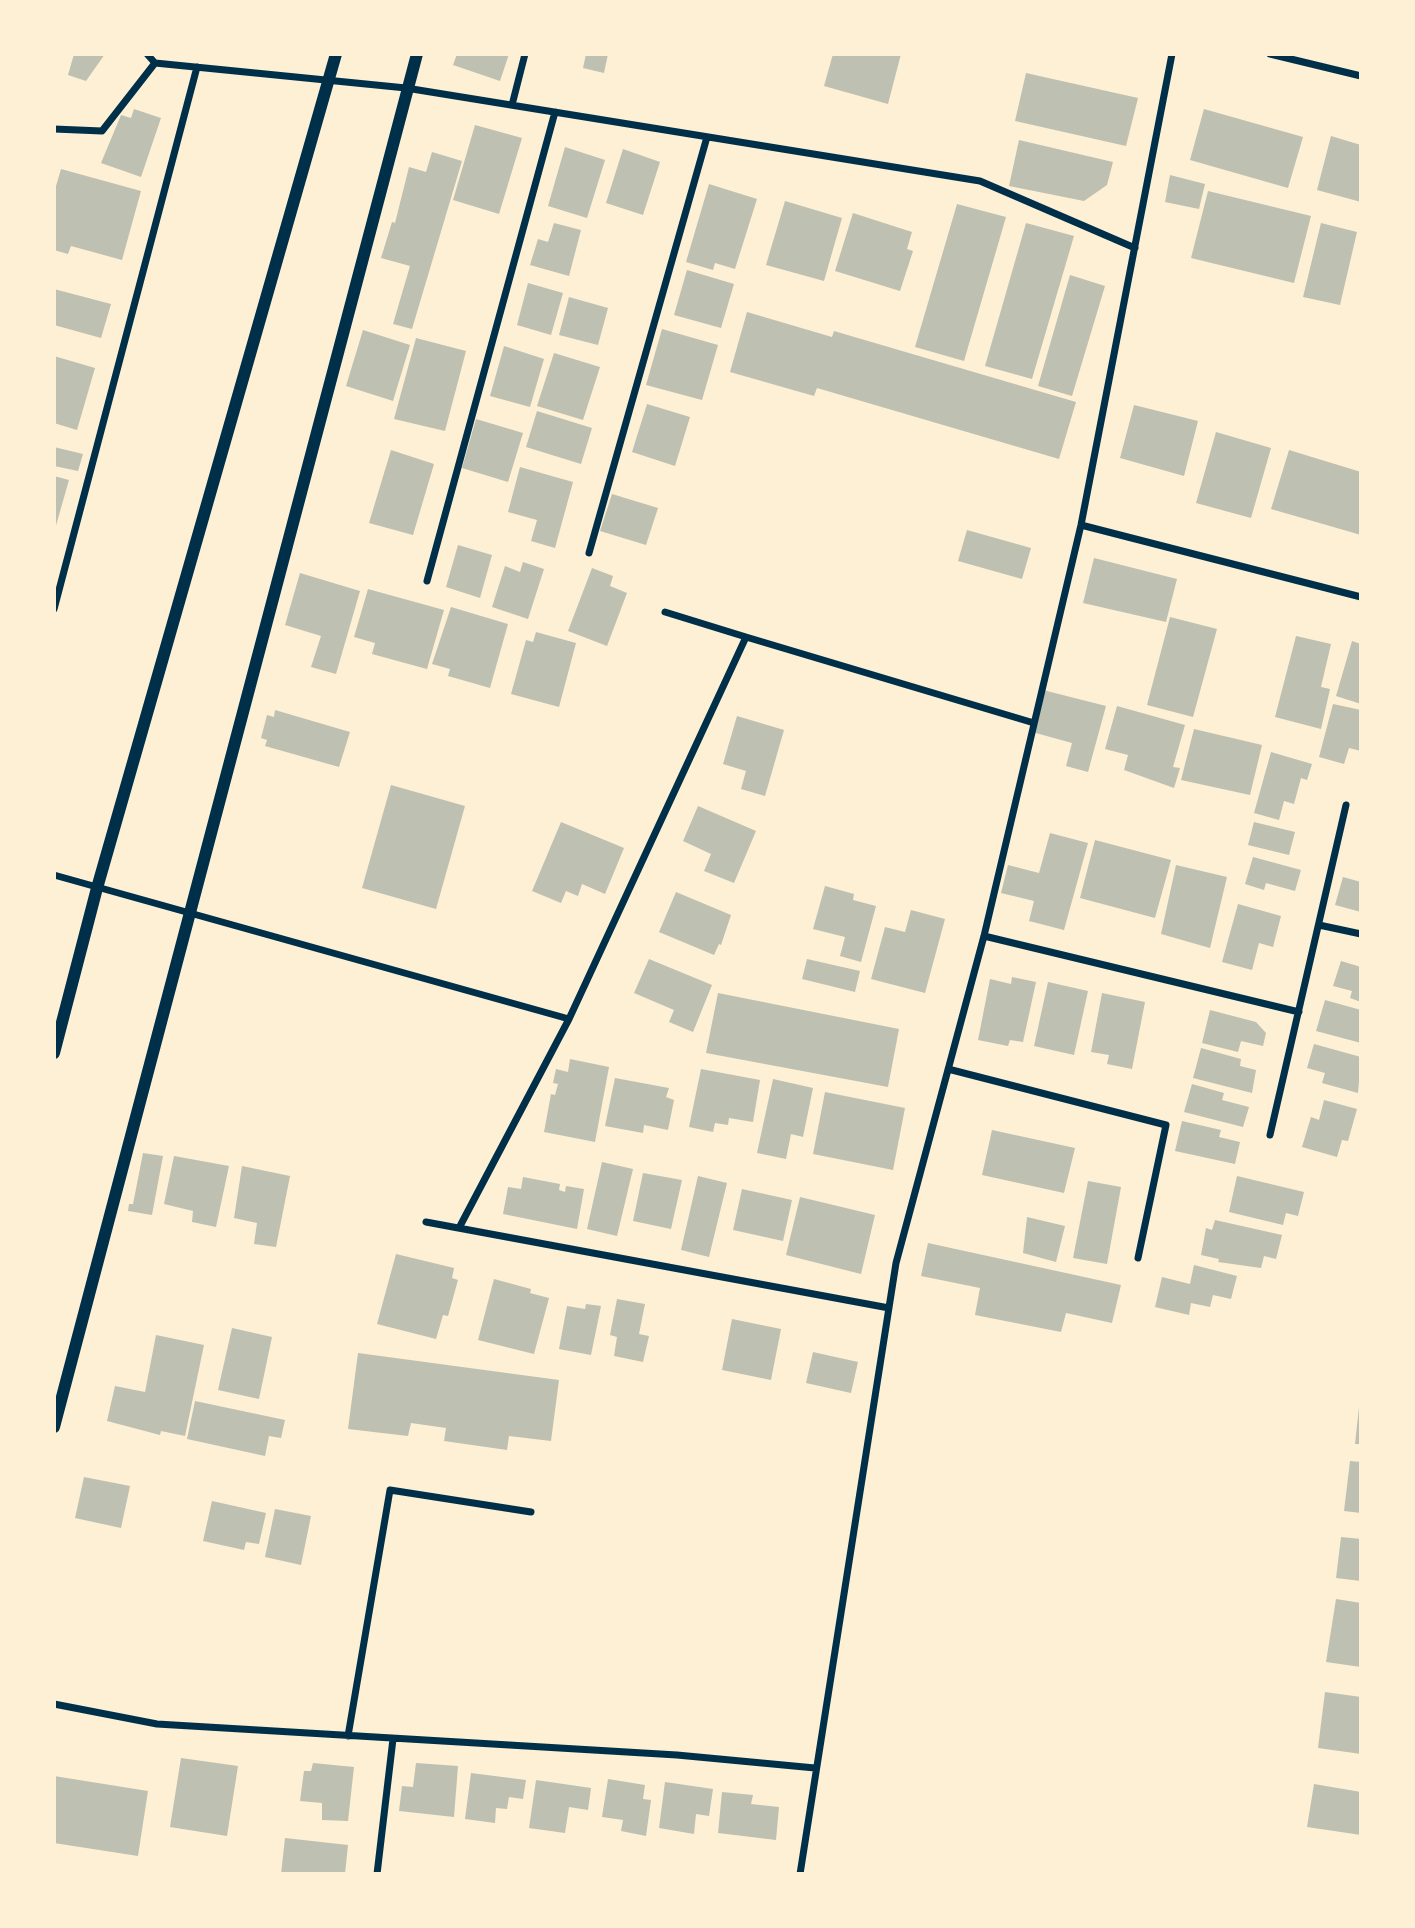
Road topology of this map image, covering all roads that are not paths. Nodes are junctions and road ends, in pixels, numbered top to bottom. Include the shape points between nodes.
1 (147, 54) edge
2 (337, 54) edge
3 (417, 54) edge
4 (525, 54) edge
5 (1172, 54) edge
6 (1270, 54) edge
7 (155, 63) junction
8 (197, 67) junction
9 (1361, 76) edge
10 (327, 82) junction
11 (406, 88) junction
12 (512, 105) junction
13 (555, 112) junction
14 (54, 129) edge
15 (707, 137) junction
16 (1135, 248) junction
17 (1081, 525) junction
18 (589, 553) dead end
19 (427, 580) dead end
20 (1361, 597) edge
21 (54, 609) edge
22 (665, 612) dead end
23 (746, 637) junction
24 (1034, 723) junction
25 (1346, 805) dead end
26 (54, 875) edge
27 (97, 888) junction
28 (189, 914) junction
29 (1319, 925) junction
30 (1361, 934) edge
31 (984, 936) junction
32 (1299, 1012) junction
33 (569, 1019) junction
34 (54, 1053) edge
35 (948, 1069) junction
36 (1270, 1135) dead end
37 (426, 1222) dead end
38 (459, 1228) junction
39 (1138, 1258) dead end
40 (889, 1308) junction
41 (54, 1427) edge
42 (531, 1512) dead end
43 (54, 1704) edge
44 (348, 1737) junction
45 (393, 1739) junction
46 (815, 1768) junction
47 (377, 1874) edge
48 (800, 1874) edge

1 - 7 street
2 - 10 street
3 - 11 street
4 - 12 street
5 - 16 street
6 - 9 street
7 - 8 street
7 - 14 street via 102,131
8 - 10 street
8 - 21 street
10 - 11 street
10 - 27 street
11 - 12 street
11 - 28 street
12 - 13 street
13 - 15 street
13 - 19 street
15 - 16 street via 979,181
15 - 18 street
16 - 17 street
17 - 20 street
17 - 24 street
22 - 23 street
23 - 24 street
23 - 33 street
24 - 31 street
25 - 29 street
26 - 27 street
27 - 28 street
27 - 34 street
28 - 33 street
28 - 41 street
29 - 30 street
29 - 32 street
31 - 32 street
31 - 35 street
32 - 36 street
33 - 38 street
35 - 39 street via 1166,1125
35 - 40 street via 896,1263
37 - 38 street
38 - 40 street
40 - 46 street
42 - 44 street via 390,1490
43 - 44 street via 158,1724
44 - 45 street
45 - 46 street via 677,1755
45 - 47 street
46 - 48 street

